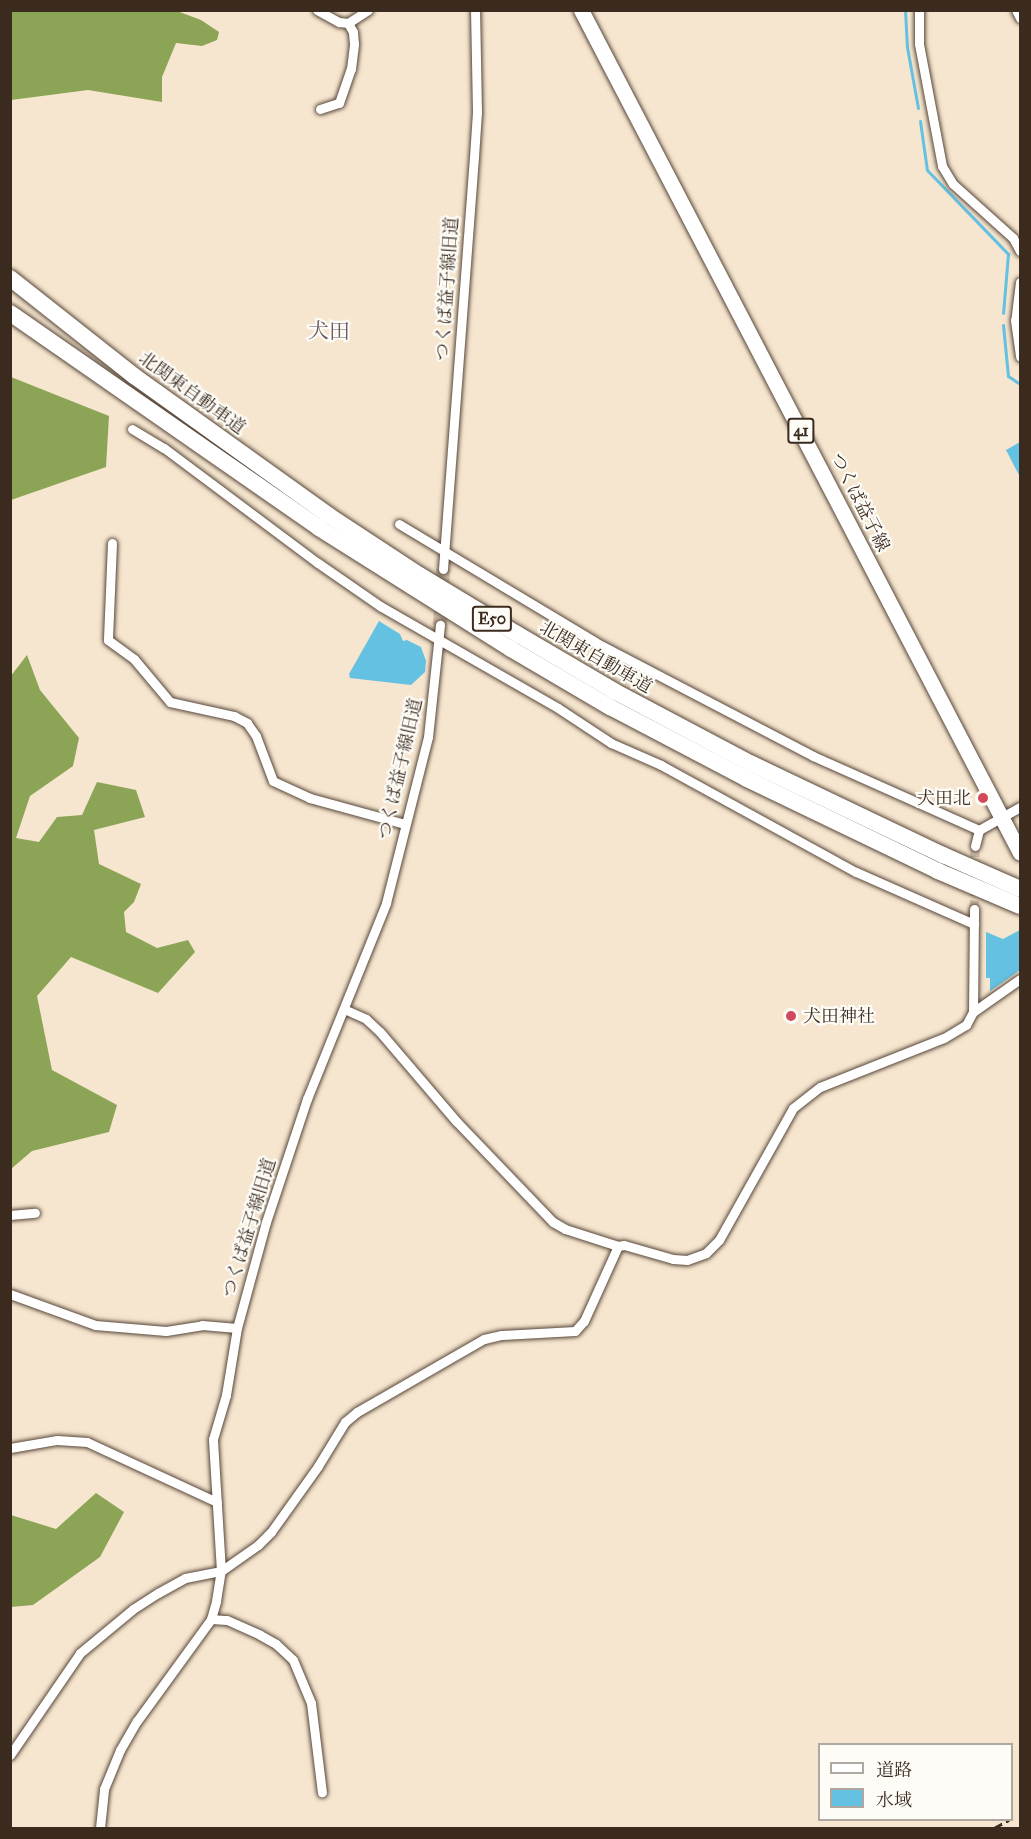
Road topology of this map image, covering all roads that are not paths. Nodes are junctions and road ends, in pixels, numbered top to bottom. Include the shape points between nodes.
1 (317, 10) edge
2 (368, 10) edge
3 (475, 10) edge
4 (581, 10) edge
5 (919, 10) edge
6 (1016, 10) edge
7 (1020, 18) edge
8 (348, 23) junction
9 (320, 109) dead end
10 (1020, 251) edge
11 (10, 278) edge
12 (1020, 282) edge
13 (10, 313) edge
14 (1020, 357) edge
15 (132, 429) dead end
16 (399, 524) dead end
17 (112, 543) dead end
18 (445, 552) junction
19 (443, 569) tunnel mouth
20 (440, 625) tunnel mouth
21 (439, 639) junction
22 (1020, 807) edge
23 (1002, 816) junction
24 (405, 824) junction
25 (979, 830) junction
26 (975, 846) tunnel mouth
27 (1020, 853) edge
28 (1019, 888) edge
29 (1020, 906) edge
30 (975, 909) tunnel mouth
31 (974, 924) junction
32 (1020, 979) edge
33 (344, 1009) junction
34 (973, 1012) junction
35 (35, 1213) dead end
36 (10, 1215) edge
37 (618, 1246) junction
38 (10, 1294) edge
39 (237, 1328) junction
40 (10, 1448) edge
41 (217, 1502) junction
42 (220, 1571) junction
43 (211, 1619) junction
44 (10, 1755) edge
45 (322, 1792) dead end
46 (100, 1828) edge

1 - 8 street
2 - 8 street
3 - 18 street, つくば益子線旧道 via 477,112
4 - 23 main road, つくば益子線 / 41
5 - 10 street via 919,44 942,166 953,184 1013,238
6 - 7 street
8 - 9 street via 354,44 351,69 339,103
11 - 28 highway, 北関東自動車道 / E50 via 134,376 328,515 507,628 614,691 752,764
12 - 14 street via 1015,320
13 - 29 highway, 北関東自動車道 / E50 via 319,528 511,649 610,707 747,779
15 - 21 street via 164,448 380,606
16 - 18 street
17 - 24 street via 108,640 134,658 170,702 234,716 247,723 273,781 310,798
18 - 19 street, つくば益子線旧道
18 - 25 street via 581,635 803,750
20 - 21 street, つくば益子線旧道
21 - 24 street, つくば益子線旧道 via 428,737
21 - 31 street via 611,743 660,765 856,872
22 - 23 street
23 - 25 street
23 - 27 main road, つくば益子線 / 41
24 - 33 street, つくば益子線旧道 via 382,917
25 - 26 street
30 - 31 street
31 - 34 street
32 - 34 street
33 - 37 street via 366,1019 380,1032 462,1128 553,1222
33 - 39 street, つくば益子線旧道 via 306,1099
34 - 37 street via 966,1025 944,1038 820,1087 793,1108 719,1240 706,1253 687,1260 673,1259
35 - 36 street
37 - 42 street via 580,1328 568,1333 484,1339 363,1407 345,1422 271,1532
38 - 39 street via 95,1325 166,1331 202,1325
39 - 41 street, つくば益子線旧道 via 226,1395 213,1439
40 - 41 street via 57,1440 87,1442
41 - 42 street, つくば益子線旧道
42 - 43 street, つくば益子線旧道
42 - 44 street via 185,1578 158,1593 80,1653
43 - 45 street via 227,1620 260,1635 294,1660 317,1735
43 - 46 street, つくば益子線旧道 via 120,1750 104,1789

